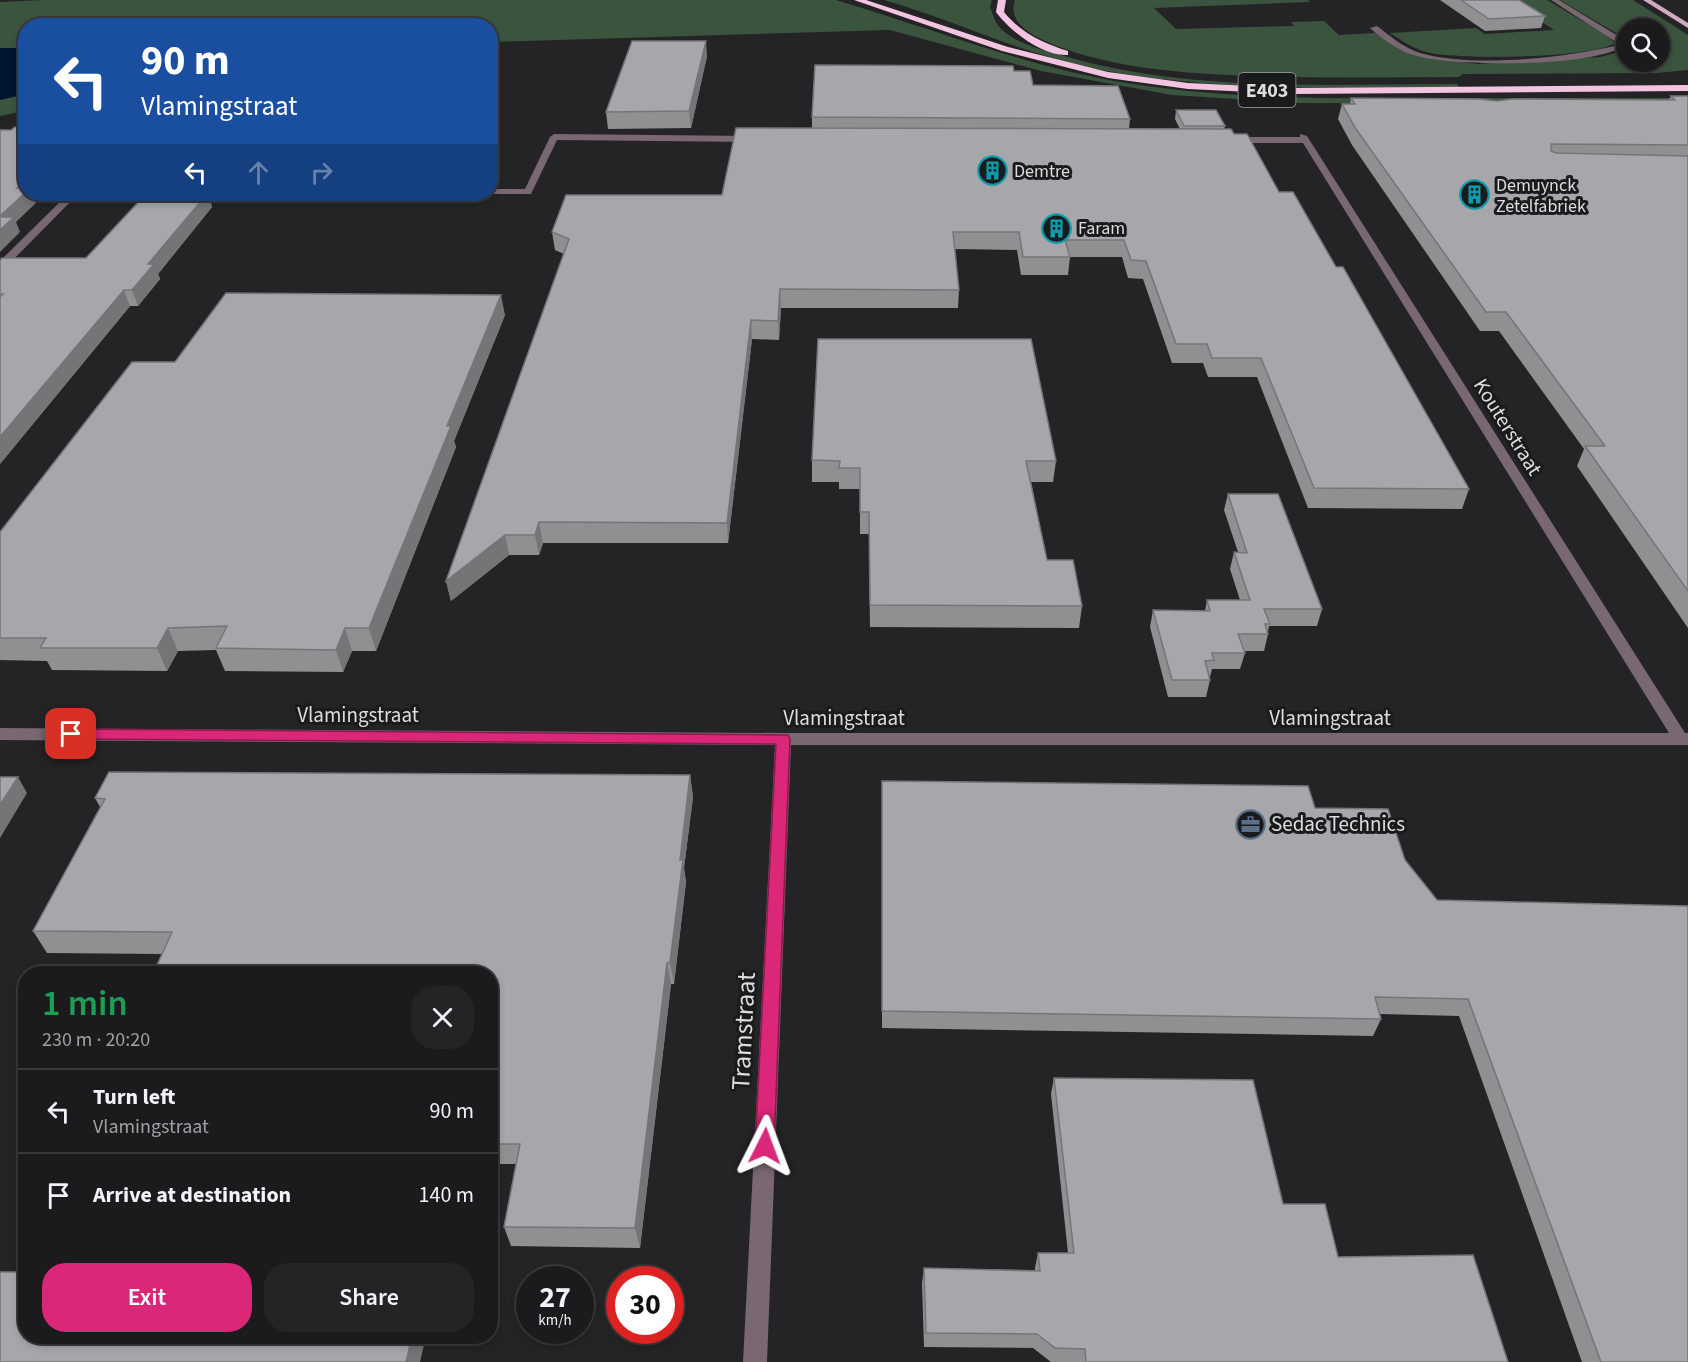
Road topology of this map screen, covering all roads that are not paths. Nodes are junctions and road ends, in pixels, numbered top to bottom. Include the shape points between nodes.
1 (858, 0) edge
2 (1002, 0) edge
3 (1554, 0) edge
4 (1646, 0) edge
5 (1662, 0) edge
6 (1688, 15) edge
7 (1688, 26) edge
8 (1374, 28) dead end
9 (1688, 81) edge
10 (1688, 88) edge
11 (766, 139) edge
12 (1216, 140) edge
13 (498, 192) edge
14 (66, 201) edge
15 (0, 267) edge
16 (0, 734) edge
17 (783, 739) junction
18 (1684, 739) edge
19 (755, 1362) edge

1 - 10 highway, E403 via 1005,49 1108,75 1188,86 1294,91
2 - 9 highway, E403 via 1000,12 1015,31 1048,48 1097,62 1179,75 1336,81
3 - 8 street via 1620,41 1618,47 1563,56 1454,60 1405,49
4 - 7 main road
5 - 6 main road
11 - 13 street via 554,137 528,192
12 - 18 street, Kouterstraat via 1304,138
14 - 15 street
16 - 17 street, Vlamingstraat
17 - 18 street, Vlamingstraat
17 - 19 street, Tramstraat

